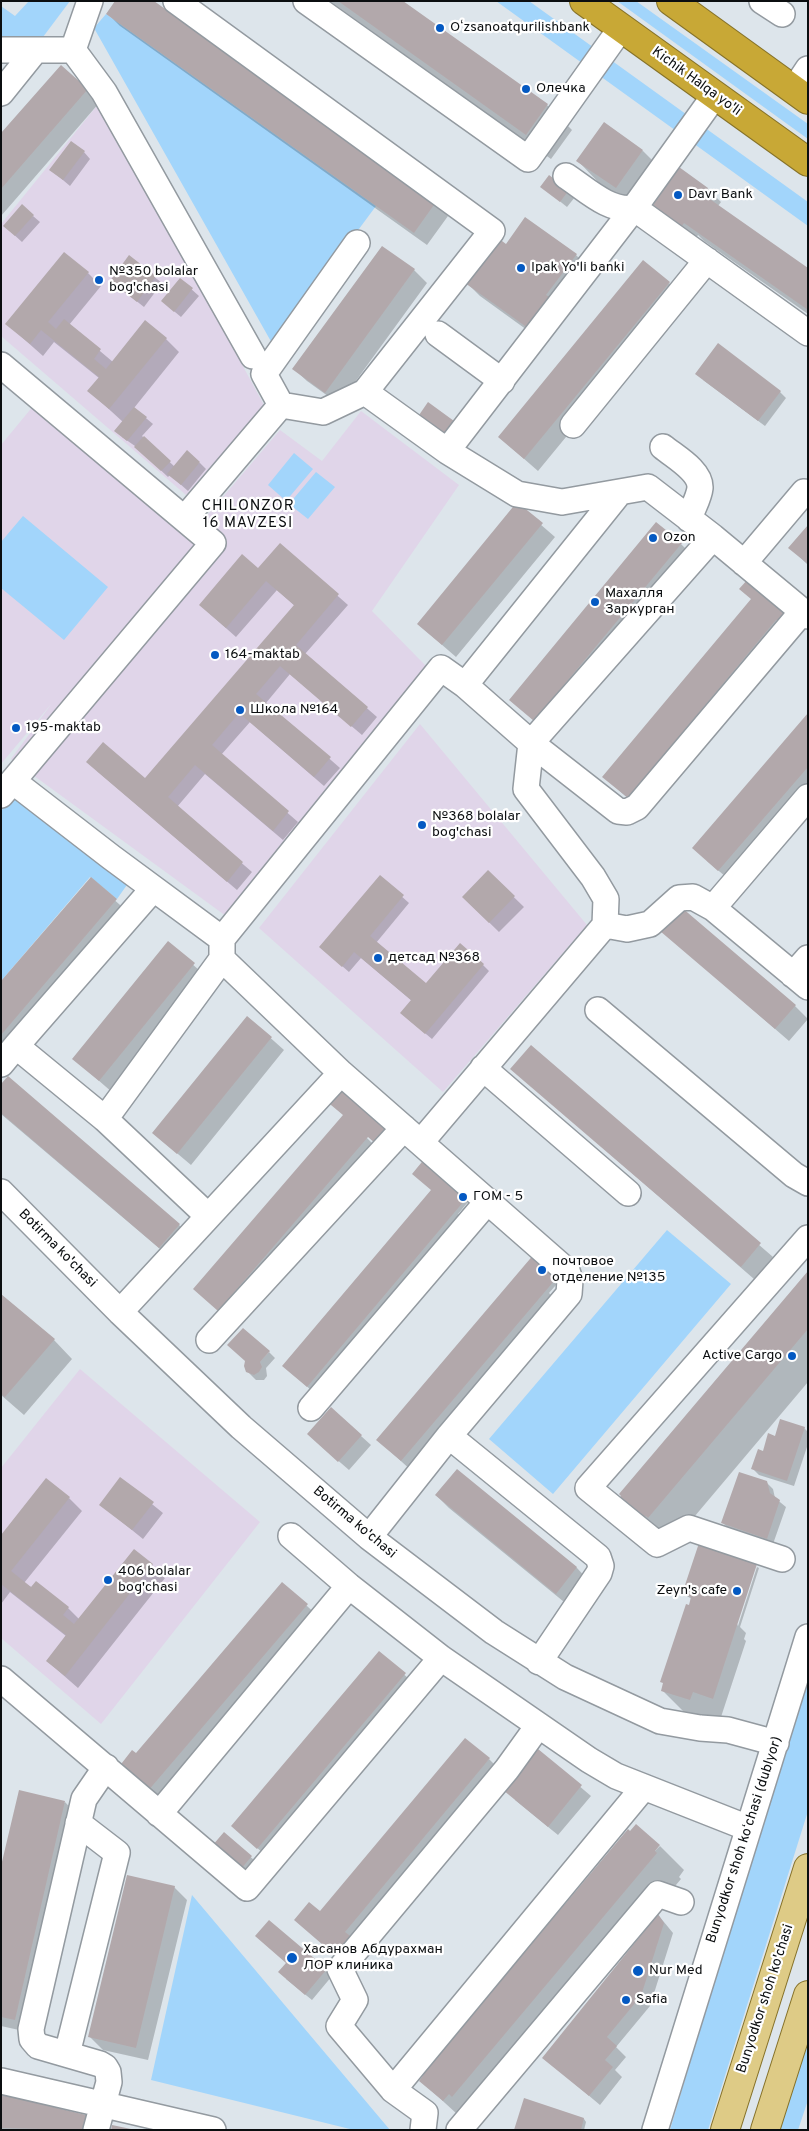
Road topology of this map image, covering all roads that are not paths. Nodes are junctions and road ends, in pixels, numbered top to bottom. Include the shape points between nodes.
1 (176, 1) edge
2 (306, 1) edge
3 (584, 1) edge
4 (671, 1) edge
5 (88, 2) edge
6 (621, 28) junction
7 (1, 50) edge
8 (73, 50) junction
9 (34, 52) junction
10 (803, 86) edge
11 (1, 93) edge
12 (715, 95) junction
13 (808, 162) edge
14 (566, 176) dead end
15 (634, 208) junction
16 (357, 243) dead end
17 (707, 260) junction
18 (808, 333) edge
19 (438, 334) dead end
20 (252, 356) dead end
21 (1, 365) edge
22 (502, 381) junction
23 (365, 392) junction
24 (281, 405) junction
25 (573, 426) dead end
26 (663, 447) dead end
27 (447, 452) junction
28 (620, 492) junction
29 (804, 492) dead end
30 (185, 518) junction
31 (689, 519) junction
32 (713, 537) junction
33 (744, 563) junction
34 (805, 614) edge
35 (465, 685) junction
36 (532, 743) junction
37 (7, 789) edge
38 (808, 797) edge
39 (153, 889) junction
40 (713, 908) junction
41 (605, 924) junction
42 (222, 949) junction
43 (803, 973) edge
44 (598, 1010) dead end
45 (9, 1055) edge
46 (483, 1068) junction
47 (341, 1073) junction
48 (105, 1119) junction
49 (412, 1135) junction
50 (808, 1183) edge
51 (1, 1192) edge
52 (628, 1193) dead end
53 (488, 1201) junction
54 (208, 1216) junction
55 (808, 1238) edge
56 (120, 1312) junction
57 (210, 1340) dead end
58 (311, 1408) dead end
59 (449, 1436) junction
60 (291, 1536) dead end
61 (369, 1537) junction
62 (782, 1559) dead end
63 (349, 1586) junction
64 (808, 1637) edge
65 (441, 1658) junction
66 (539, 1662) junction
67 (1, 1679) edge
68 (538, 1726) junction
69 (776, 1743) junction
70 (106, 1767) junction
71 (644, 1787) junction
72 (159, 1814) junction
73 (78, 1823) junction
74 (748, 1828) junction
75 (808, 1868) edge
76 (681, 1902) dead end
77 (808, 1995) edge
78 (67, 2054) junction
79 (1, 2081) edge
80 (393, 2090) junction
81 (102, 2105) junction
82 (424, 2122) edge
83 (96, 2130) edge
84 (213, 2130) edge
85 (453, 2130) edge
86 (458, 2130) edge
87 (655, 2130) edge
88 (725, 2130) edge
89 (765, 2130) edge

1 - 23 street via 492,231
2 - 6 street via 528,159
3 - 6 highway, Kichik Halqa yo'li
4 - 10 highway
5 - 8 street
6 - 12 highway, Kichik Halqa yo'li
7 - 9 street
8 - 9 street
8 - 20 street via 104,92
9 - 11 street
12 - 13 highway, Kichik Halqa yo'li
12 - 15 street
14 - 15 street via 614,207
15 - 17 street
15 - 22 street
16 - 24 street via 264,374
17 - 18 street
17 - 25 street
19 - 22 street
21 - 30 street
22 - 27 street
23 - 24 street via 323,412
23 - 27 street
24 - 30 street
26 - 31 street via 700,480 700,490
27 - 28 street via 517,494 562,502
28 - 31 street via 648,487
28 - 35 street
29 - 33 street
30 - 37 street via 213,543
31 - 32 street
32 - 33 street
32 - 36 street
33 - 34 street
34 - 36 street via 638,807 627,812 618,811
35 - 36 street
35 - 42 street via 440,668
36 - 41 street via 526,789 593,877 606,900
37 - 39 street
38 - 40 street
39 - 42 street
39 - 45 street
40 - 41 street via 693,896 679,898 650,924 627,929
40 - 43 street
41 - 46 street
42 - 47 street
42 - 48 street
44 - 50 street via 786,1169
45 - 48 street
46 - 49 street
46 - 52 street
47 - 49 street
47 - 54 street
48 - 54 street
49 - 53 street
49 - 57 street
51 - 56 street, Botirma ko'chasi
53 - 58 street
53 - 59 street via 567,1270 569,1294
54 - 56 street
55 - 62 street via 588,1488 657,1544 689,1528
56 - 61 street, Botirma ko'chasi via 241,1427
59 - 61 street
59 - 66 street via 598,1558 599,1573
60 - 63 street
61 - 66 street, Botirma ko'chasi via 449,1600
63 - 65 street
63 - 72 street
64 - 69 street, Bunyodkor shoh koʻchasi (dublyor)
65 - 68 street
65 - 72 street via 247,1888
66 - 69 street, Botirma ko'chasi via 660,1722 728,1730
67 - 70 street
68 - 71 street via 616,1776
68 - 80 street via 507,1769 340,1969 355,2000 339,2026
69 - 74 street, Bunyodkor shoh koʻchasi (dublyor)
70 - 72 street
70 - 73 street via 84,1799
71 - 74 street
71 - 80 street
73 - 78 street via 117,1854
73 - 78 street via 31,2029 32,2039 38,2046
74 - 87 street, Bunyodkor shoh koʻchasi (dublyor)
75 - 88 main road, Bunyodkor shoh ko'chasi
76 - 86 street via 658,1894
77 - 89 main road
78 - 81 street via 105,2067 109,2082
79 - 81 street
80 - 82 street
81 - 83 street
81 - 84 street
82 - 85 street

